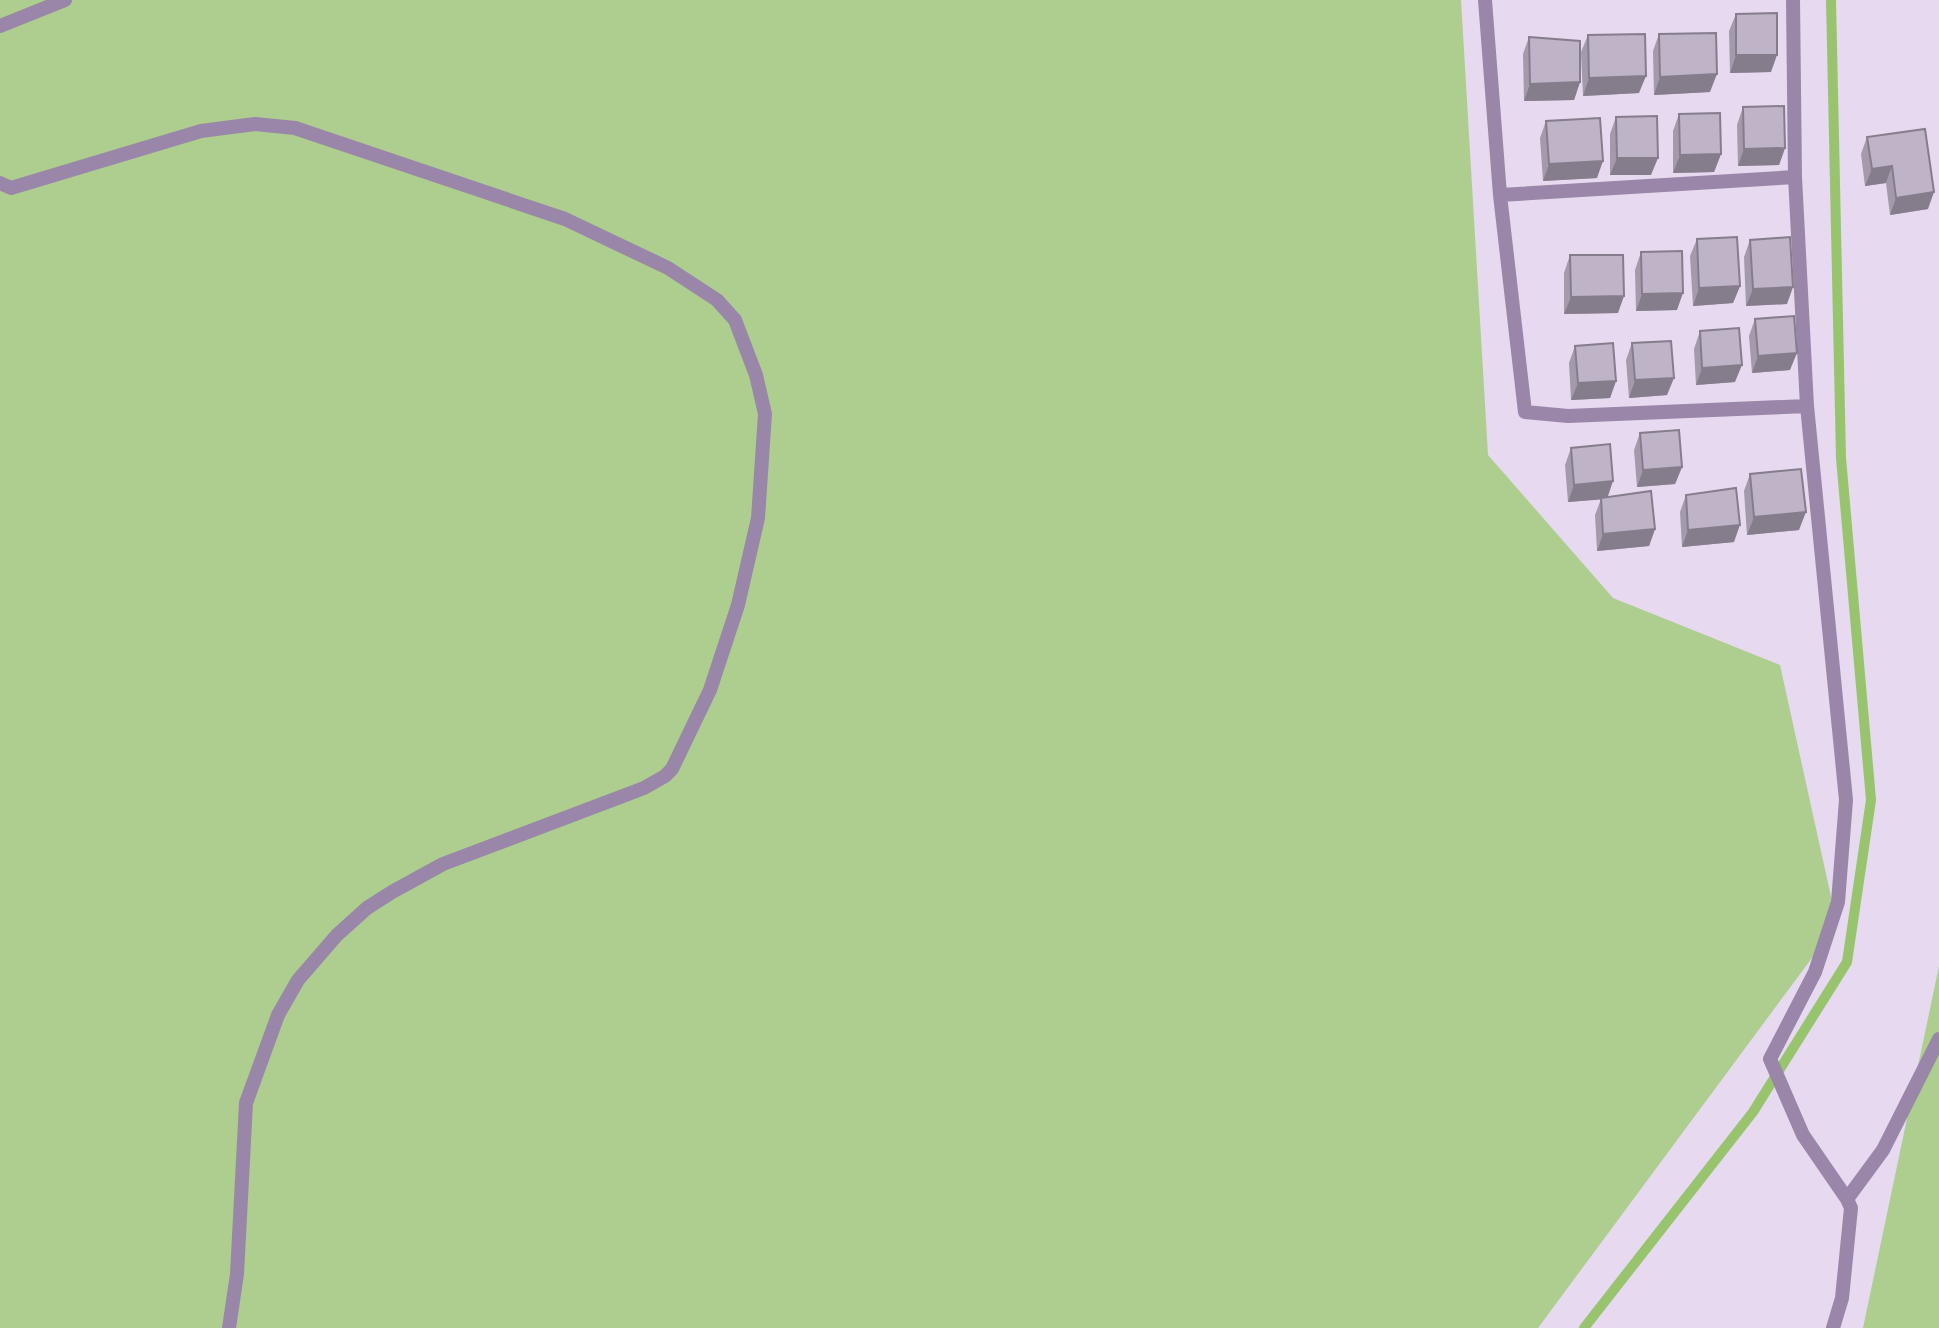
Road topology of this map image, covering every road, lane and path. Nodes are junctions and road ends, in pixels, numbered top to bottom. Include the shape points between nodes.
1 (65, 0) edge
2 (1485, 0) edge
3 (1793, 0) edge
4 (0, 26) edge
5 (1796, 177) junction
6 (0, 183) edge
7 (1500, 195) junction
8 (1807, 406) junction
9 (1939, 1039) edge
10 (1847, 1199) junction
11 (229, 1328) edge
12 (1833, 1328) edge

1 - 4 street
2 - 7 street
3 - 5 street
5 - 7 street
5 - 8 street
6 - 11 street via 12,188 201,131 255,124 295,128 565,219 668,268 717,300 735,320 765,414 758,517 738,605 710,690 672,769 644,788 443,864 392,892 326,946 278,1015 246,1103 237,1274
7 - 8 street via 1525,412 1568,416
8 - 10 street via 1846,800 1838,902 1815,972 1770,1059 1803,1135
9 - 10 street via 1883,1150
10 - 12 street via 1851,1208 1842,1298

